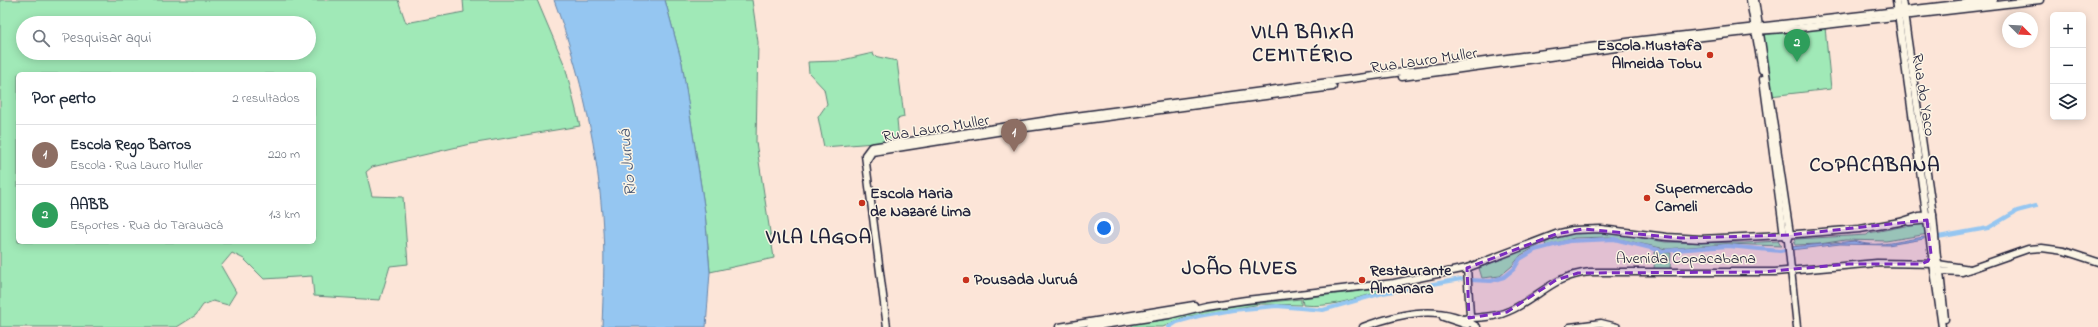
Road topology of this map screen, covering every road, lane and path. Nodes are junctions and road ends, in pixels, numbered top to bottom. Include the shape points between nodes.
1 (1896, 0) edge
2 (1902, 0) edge
3 (1994, 0) edge
4 (2040, 0) edge
5 (1753, 2) edge
6 (1901, 13) junction
7 (1757, 28) junction
8 (1930, 218) junction
9 (1787, 237) junction
10 (1934, 255) junction
11 (2098, 262) edge
12 (1920, 264) junction
13 (1467, 268) junction
14 (1937, 268) junction
15 (1950, 269) junction
16 (1792, 270) junction
17 (1941, 280) junction
18 (1206, 306) junction
19 (1466, 320) junction
20 (1944, 326) edge
21 (887, 327) edge
22 (1059, 327) edge
23 (1090, 327) edge
24 (1363, 327) edge
25 (1472, 327) edge
26 (1478, 327) edge
27 (1570, 327) edge
28 (1617, 327) edge
29 (1798, 327) edge

1 - 6 street, Rua do Yaco
2 - 6 street, Rua do Yaco
3 - 6 street, Rua Lauro Muller
4 - 6 street, Rua Lauro Muller
5 - 7 street
6 - 7 street, Rua Lauro Muller via 1799,28
6 - 8 street, Rua do Yaco
7 - 9 street
7 - 21 street, Rua Lauro Muller via 1181,105 1003,126 871,147 865,155
8 - 9 street
8 - 10 street, Rua do Yaco
9 - 13 street via 1688,238 1582,229 1556,234
9 - 16 street
10 - 12 street via 1928,262
10 - 14 street, Rua do Yaco
10 - 15 street
11 - 15 street, Avenida Copacabana via 2064,251 2042,248 2028,249 1970,269
12 - 14 street, Avenida Copacabana
12 - 16 street, Avenida Copacabana via 1856,264
13 - 18 street via 1382,285
13 - 19 street
14 - 15 street, Avenida Copacabana
14 - 17 street
14 - 20 street
15 - 17 street
16 - 19 street, Avenida Copacabana via 1640,270 1578,273 1556,280 1507,312
16 - 29 street
17 - 20 street
18 - 22 street via 1198,305
18 - 23 street via 1169,315
19 - 24 street via 1435,313 1407,314
19 - 25 street
19 - 26 street
27 - 28 street via 1601,323

